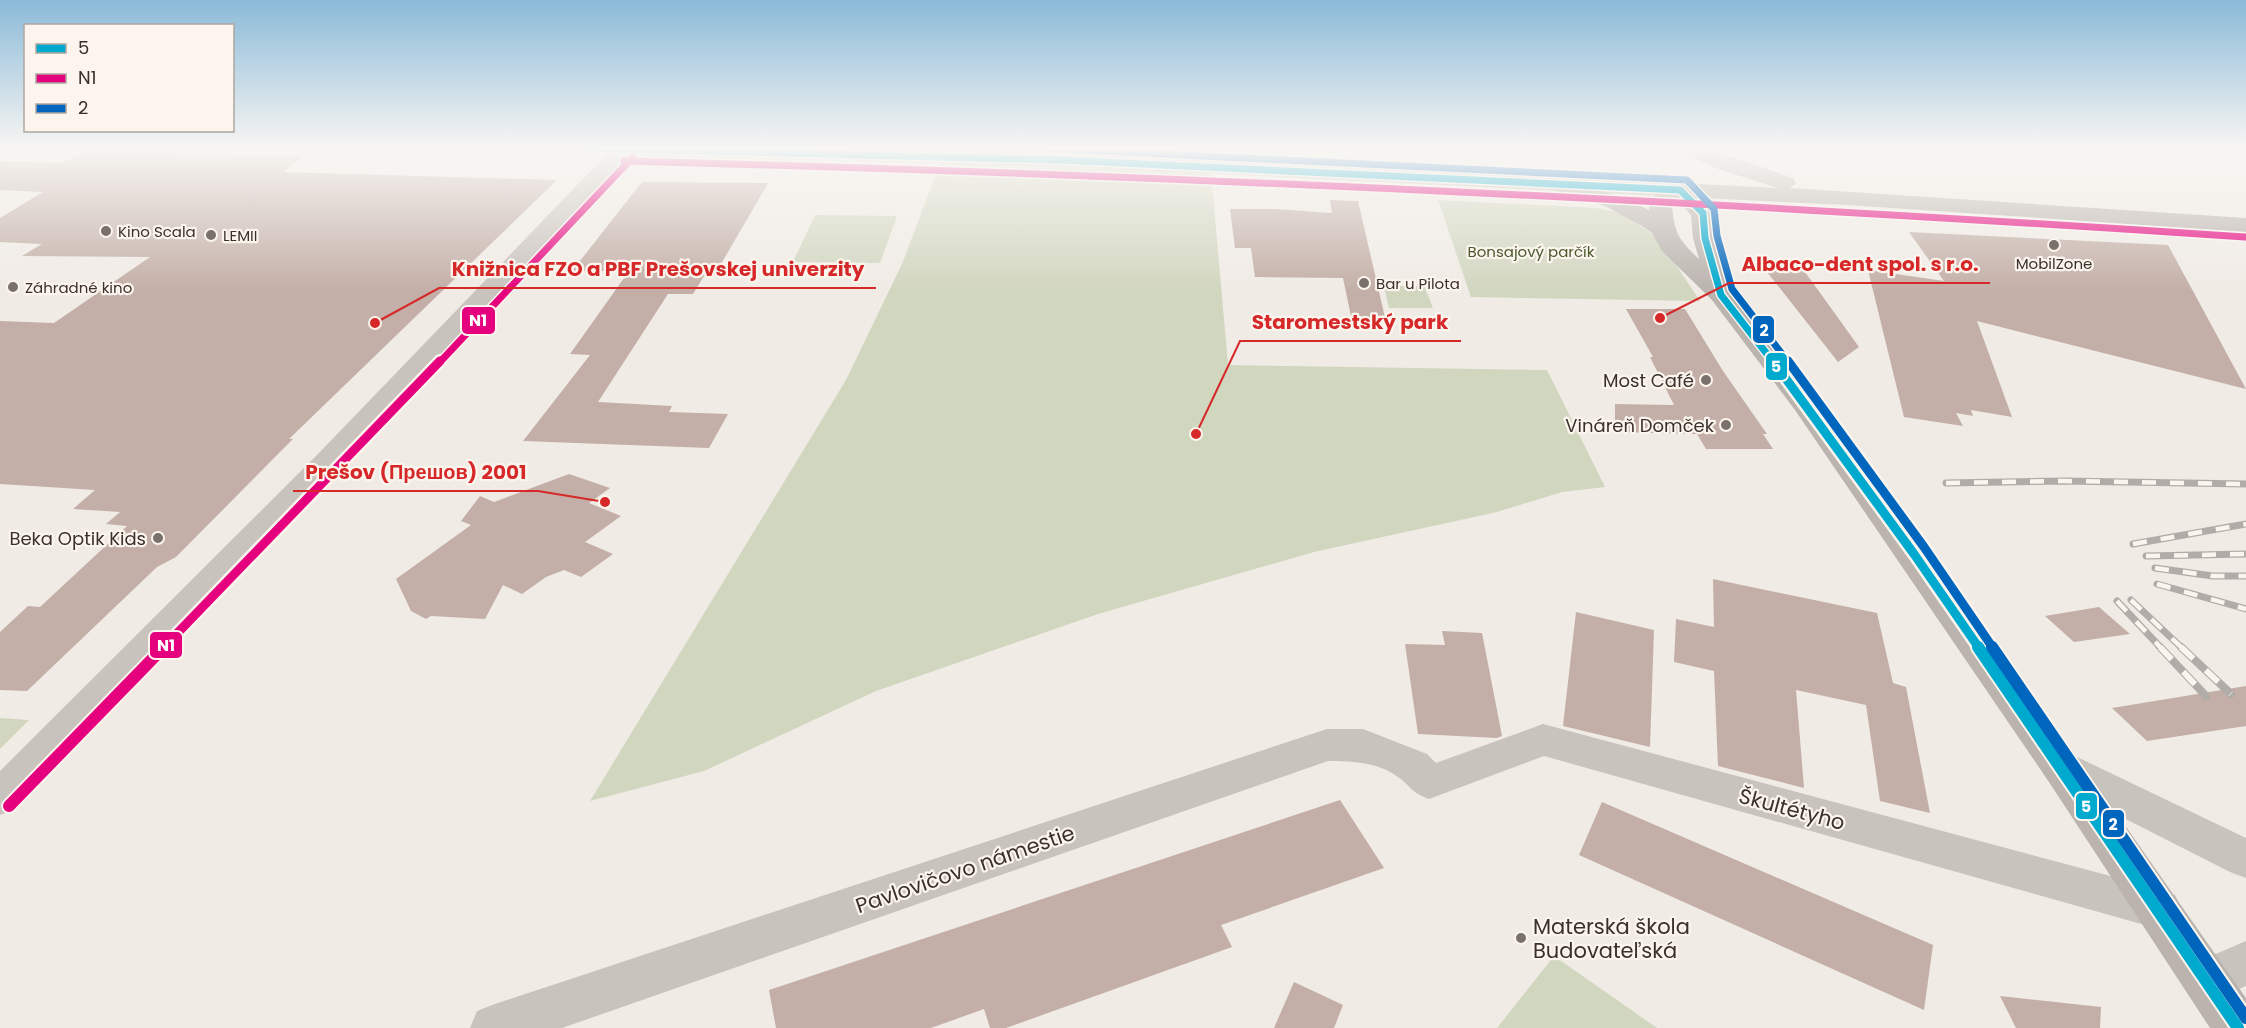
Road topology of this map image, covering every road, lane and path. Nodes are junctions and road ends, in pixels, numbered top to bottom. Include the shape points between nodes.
1 (581, 195) edge
2 (1591, 195) edge
3 (1672, 195) edge
4 (1685, 195) edge
5 (1779, 195) edge
6 (1833, 195) edge
7 (1848, 198) junction
8 (2246, 225) edge
9 (1662, 229) junction
10 (1721, 295) junction
11 (2062, 768) junction
12 (1429, 782) joint
13 (0, 798) edge
14 (2246, 859) edge
15 (2159, 909) junction
16 (2227, 972) edge
17 (495, 1028) edge
18 (2238, 1028) edge

1 - 13 street via 328,462
2 - 9 street via 1628,207
3 - 9 street via 1660,203
4 - 10 street via 1703,213
5 - 7 street
6 - 7 street
7 - 8 street
9 - 10 street via 1671,246
10 - 11 street via 1837,447
11 - 14 street
11 - 15 street
12 - 15 street, Škultétyho via 1542,740
12 - 17 street, Pavlovičovo námestie via 1412,765 1364,745 1327,745
15 - 16 street
16 - 18 street

